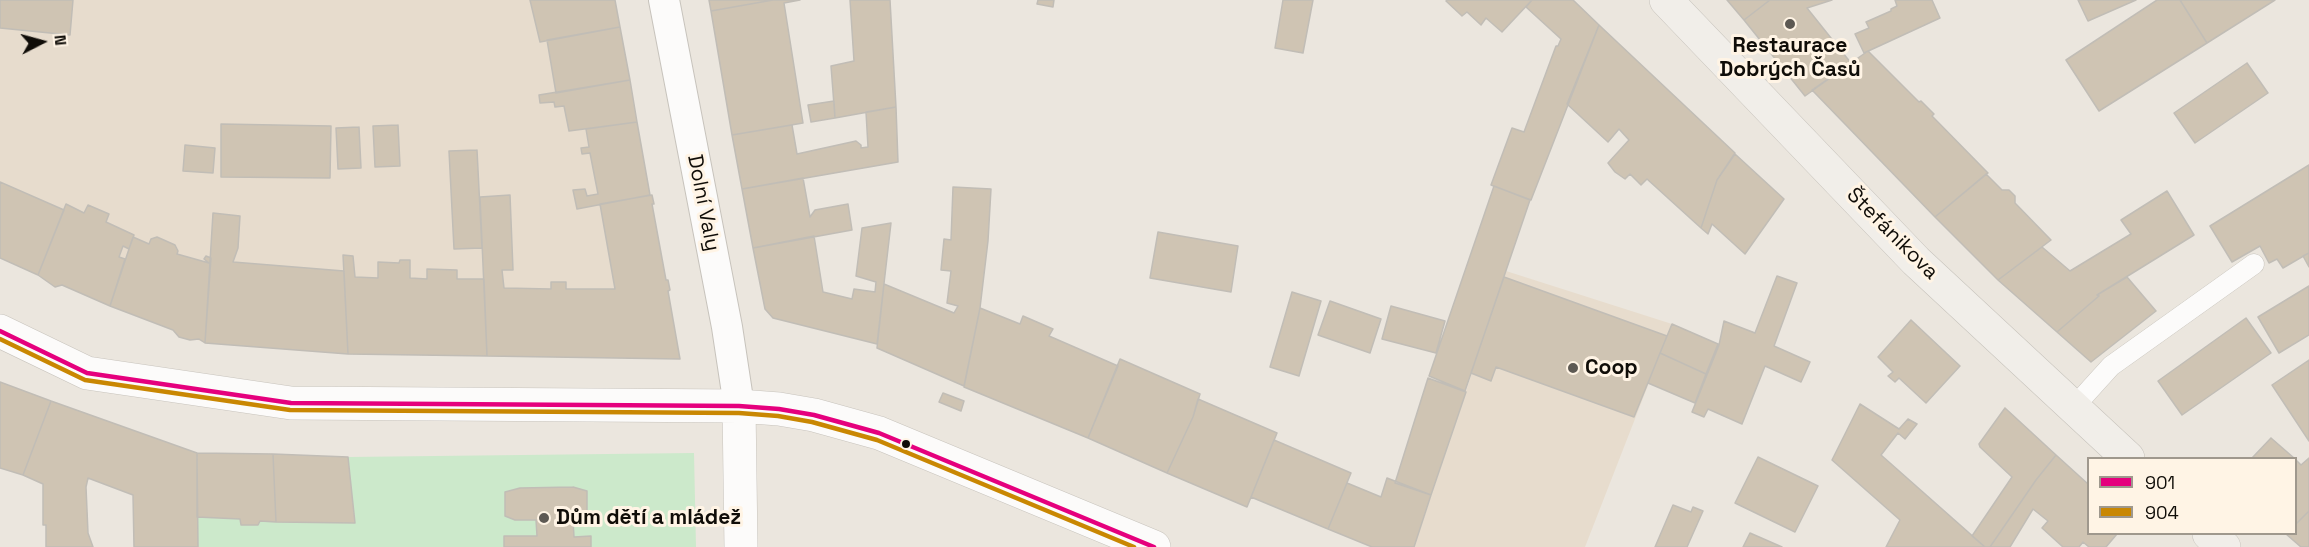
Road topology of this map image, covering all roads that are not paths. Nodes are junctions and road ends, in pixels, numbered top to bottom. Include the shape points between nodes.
1 (664, 0) edge
2 (1666, 0) edge
3 (2254, 264) dead end
4 (0, 331) edge
5 (739, 406) junction
6 (2073, 408) junction
7 (2126, 457) edge
8 (2210, 535) edge
9 (741, 547) edge
10 (1154, 547) edge
11 (2224, 547) edge

1 - 5 street, Dolní Valy
2 - 6 main road, Štefánikova via 1916,261
3 - 6 lane via 2110,366
4 - 5 street via 87,373 291,403
5 - 9 street
5 - 10 street via 814,415 879,433
6 - 7 main road, Štefánikova
8 - 11 main road

